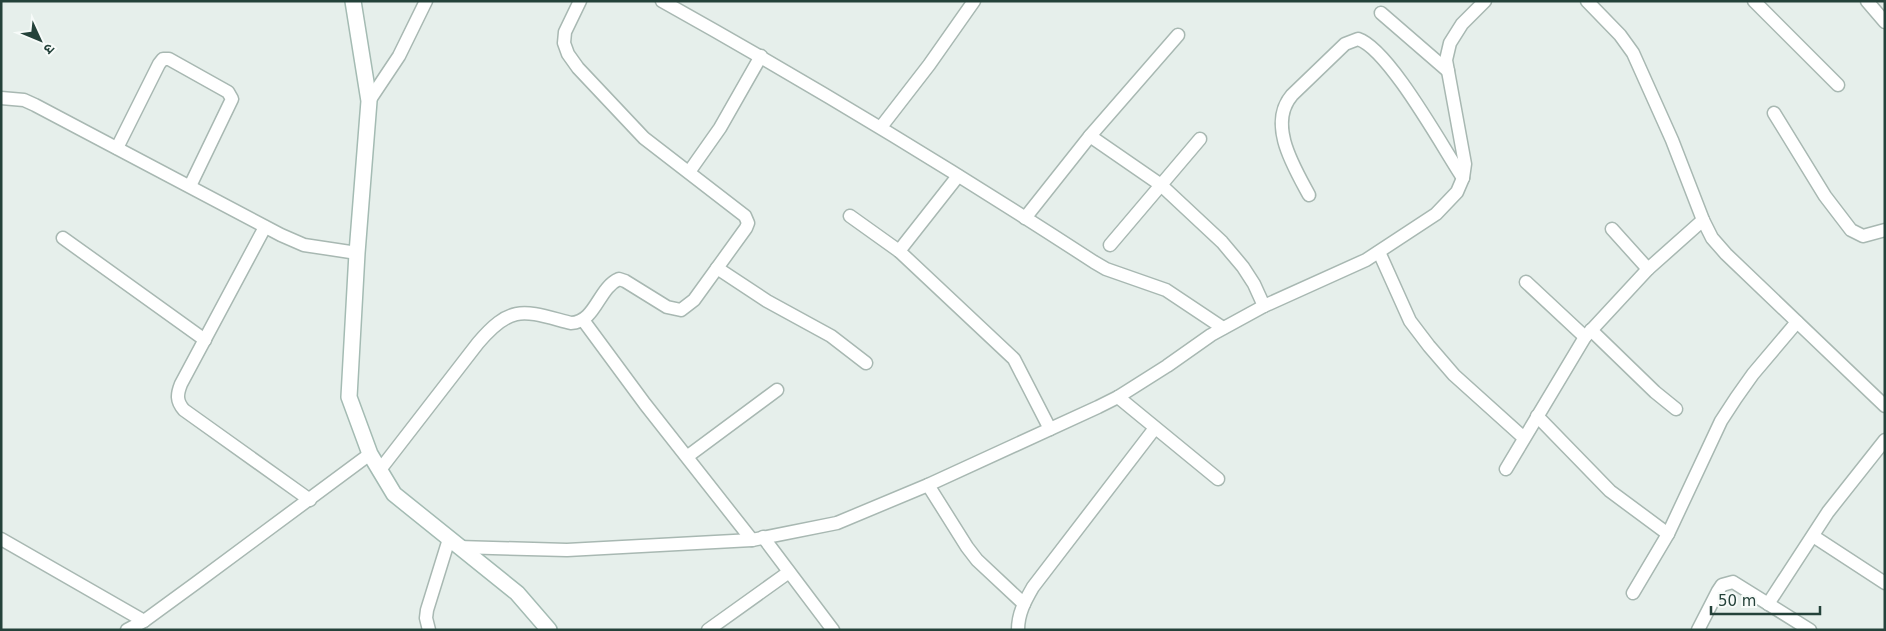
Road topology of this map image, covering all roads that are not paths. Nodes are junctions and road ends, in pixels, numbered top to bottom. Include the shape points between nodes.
1 (353, 1) edge
2 (426, 1) edge
3 (580, 1) edge
4 (662, 1) edge
5 (974, 1) edge
6 (1485, 1) edge
7 (1587, 1) edge
8 (1754, 1) edge
9 (1867, 1) edge
10 (1381, 13) dead end
11 (1885, 22) edge
12 (1178, 35) dead end
13 (760, 56) junction
14 (1448, 71) junction
15 (1838, 85) dead end
16 (1, 98) edge
17 (369, 101) junction
18 (1774, 113) dead end
19 (881, 127) junction
20 (1090, 136) junction
21 (1200, 139) dead end
22 (116, 148) junction
23 (689, 172) junction
24 (958, 176) junction
25 (1463, 178) junction
26 (1161, 185) junction
27 (190, 186) junction
28 (1309, 195) dead end
29 (850, 216) dead end
30 (1025, 218) junction
31 (1703, 220) junction
32 (266, 227) junction
33 (1612, 229) dead end
34 (1885, 230) edge
35 (63, 238) dead end
36 (1110, 245) dead end
37 (899, 251) junction
38 (1379, 252) junction
39 (357, 253) junction
40 (717, 268) junction
41 (1648, 269) junction
42 (1526, 282) dead end
43 (1264, 306) junction
44 (583, 320) junction
45 (1798, 322) junction
46 (1223, 328) junction
47 (1588, 334) junction
48 (204, 340) junction
49 (866, 363) dead end
50 (777, 390) dead end
51 (1118, 397) junction
52 (1885, 406) edge
53 (1676, 409) dead end
54 (1537, 416) junction
55 (1155, 428) junction
56 (1050, 429) junction
57 (1524, 438) junction
58 (1885, 440) edge
59 (370, 454) junction
60 (688, 456) junction
61 (1506, 469) dead end
62 (379, 471) junction
63 (1218, 479) dead end
64 (928, 485) junction
65 (310, 500) junction
66 (1668, 534) junction
67 (1813, 536) junction
68 (758, 538) junction
69 (1, 539) edge
70 (453, 543) junction
71 (789, 572) junction
72 (1885, 583) edge
73 (1633, 593) dead end
74 (1024, 604) junction
75 (1768, 604) junction
76 (144, 621) junction
77 (127, 630) edge
78 (429, 630) edge
79 (549, 630) edge
80 (708, 630) edge
81 (833, 630) edge
82 (1018, 630) edge
83 (1698, 630) edge
84 (1810, 630) edge

1 - 17 main road
2 - 17 street via 399,56
3 - 23 street via 565,32 568,54 644,138
4 - 13 street
5 - 19 street
6 - 14 street via 1462,24 1450,43 1446,60
7 - 31 street via 1634,53
8 - 15 street
9 - 11 street
10 - 14 street
12 - 20 street
13 - 19 street
13 - 23 street via 720,128
14 - 25 street via 1465,164
16 - 22 street via 24,100
17 - 39 main road
18 - 34 street via 1850,230 1863,236
19 - 24 street
20 - 26 street
20 - 30 street
21 - 26 street
22 - 27 street
22 - 27 street via 159,64 163,59 170,60 228,92 232,99
23 - 40 street via 747,219 746,228
24 - 30 street
24 - 37 street
25 - 28 street via 1393,70 1363,41 1352,40 1292,95 1282,112 1285,145
25 - 38 street via 1457,192 1436,214
26 - 36 street
26 - 43 street via 1233,254 1254,284
27 - 32 street
29 - 37 street
30 - 46 street via 1106,269 1166,290
31 - 41 street
31 - 45 street via 1712,238 1726,254
32 - 39 street via 304,245
32 - 48 street
33 - 41 street
35 - 48 street
37 - 56 street via 1014,359
38 - 43 street
38 - 57 street via 1410,321 1429,346 1454,375
39 - 59 main road via 349,397
40 - 44 street via 694,300 680,310 667,307 619,280 609,285
40 - 49 street via 767,301 831,336
41 - 47 street
42 - 47 street
43 - 46 street
44 - 60 street
44 - 62 street via 571,323 530,313 516,313 504,318 478,343
45 - 52 street
45 - 66 street via 1753,374 1721,421
46 - 51 street
47 - 53 street
47 - 54 street
48 - 65 street via 178,392 179,404
50 - 60 street
51 - 55 street
51 - 56 street
54 - 57 street
54 - 66 street via 1610,491
55 - 63 street
55 - 74 street via 1033,587
56 - 64 street
57 - 61 street
58 - 67 street
59 - 62 main road
59 - 65 street
60 - 68 street
62 - 70 main road via 394,494
64 - 68 street via 837,523
64 - 74 street via 966,547
65 - 76 street
66 - 73 street
67 - 72 street
67 - 75 street
68 - 70 street via 567,550
68 - 71 street
69 - 76 street
70 - 78 street via 427,610
70 - 79 main road via 516,593
71 - 80 street
71 - 81 street
74 - 82 street
75 - 83 street via 1729,582 1718,591
75 - 84 street
76 - 77 street

